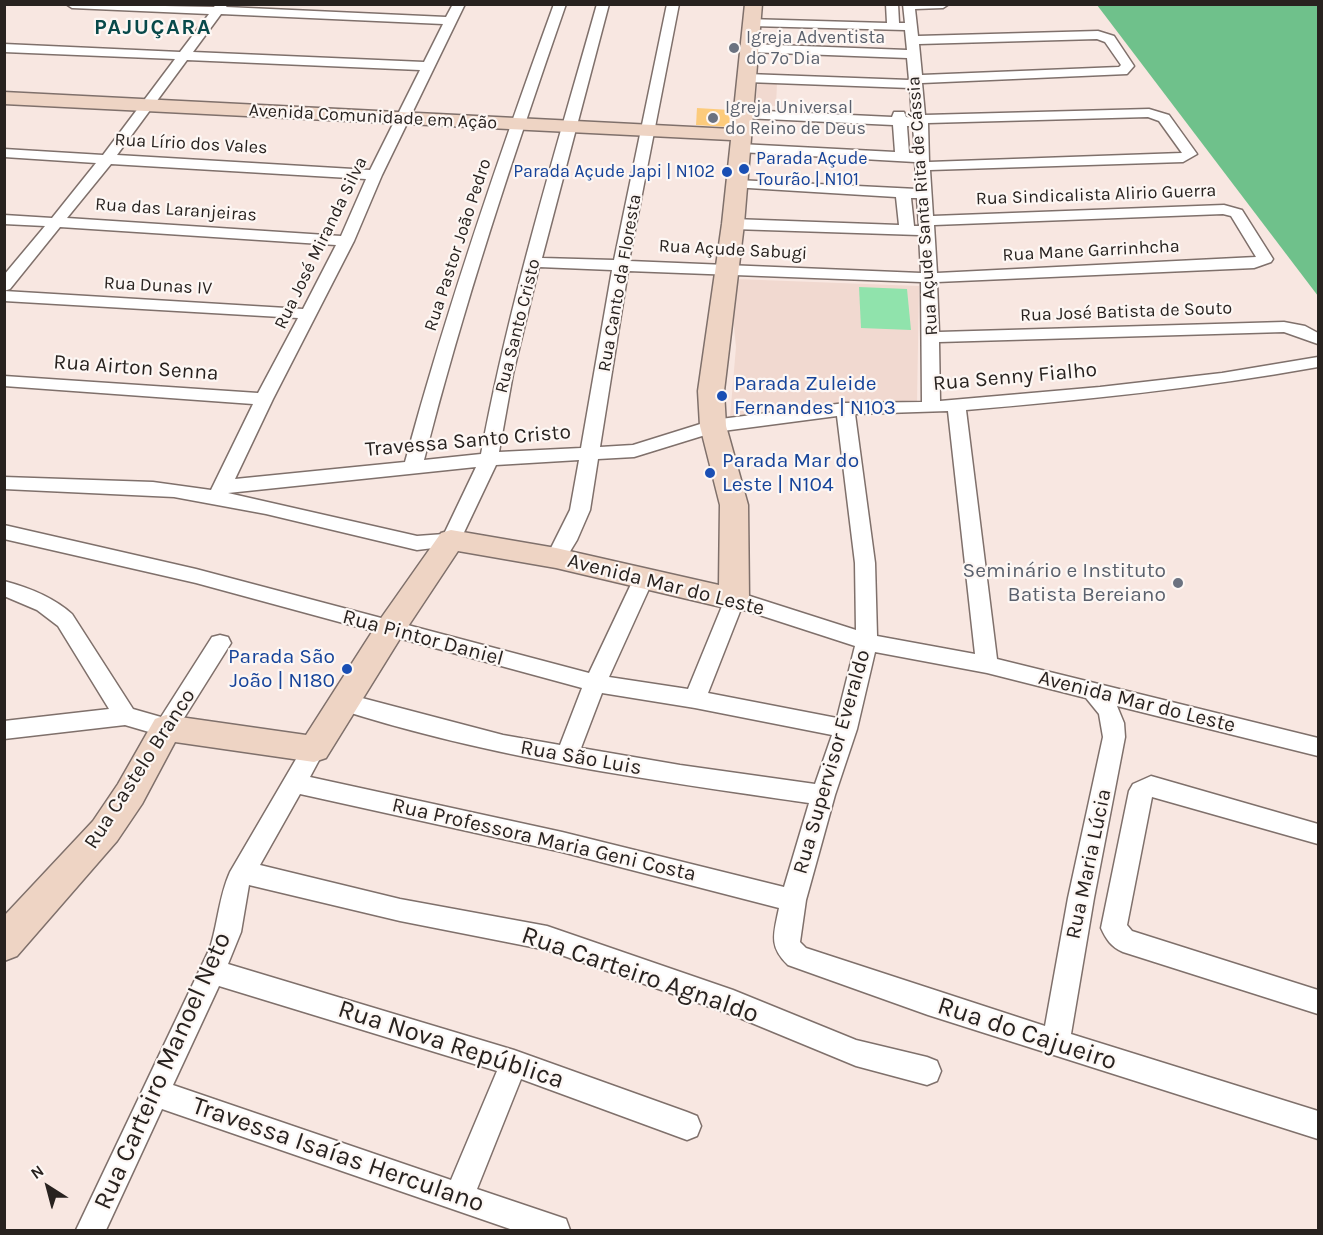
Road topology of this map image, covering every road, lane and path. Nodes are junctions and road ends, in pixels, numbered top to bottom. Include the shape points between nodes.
1 (72, 4) edge
2 (459, 4) edge
3 (560, 4) edge
4 (603, 4) edge
5 (674, 4) edge
6 (892, 4) edge
7 (943, 4) edge
8 (909, 5) edge
9 (219, 8) edge
10 (753, 13) edge
11 (450, 21) junction
12 (894, 26) junction
13 (912, 40) junction
14 (4, 48) edge
15 (749, 48) junction
16 (186, 55) junction
17 (428, 66) junction
18 (747, 78) junction
19 (916, 81) junction
20 (4, 98) edge
21 (147, 105) junction
22 (899, 118) junction
23 (404, 119) junction
24 (921, 119) junction
25 (517, 125) junction
26 (569, 127) junction
27 (742, 127) junction
28 (649, 131) junction
29 (4, 153) edge
30 (902, 157) junction
31 (107, 159) junction
32 (923, 162) junction
33 (375, 175) junction
34 (737, 184) junction
35 (903, 193) junction
36 (924, 194) junction
37 (4, 219) edge
38 (55, 222) junction
39 (733, 224) junction
40 (927, 226) junction
41 (908, 231) junction
42 (346, 241) junction
43 (534, 262) junction
44 (1254, 263) joint
45 (621, 264) junction
46 (726, 270) junction
47 (930, 278) junction
48 (4, 286) edge
49 (4, 296) edge
50 (309, 314) junction
51 (932, 337) junction
52 (1318, 339) edge
53 (1318, 362) edge
54 (4, 381) edge
55 (264, 399) junction
56 (956, 405) junction
57 (931, 407) junction
58 (845, 409) junction
59 (713, 426) junction
60 (590, 453) junction
61 (489, 459) junction
62 (413, 467) junction
63 (6, 485) edge
64 (220, 493) junction
65 (4, 532) edge
66 (451, 540) junction
67 (556, 558) junction
68 (643, 580) junction
69 (4, 588) edge
70 (734, 599) junction
71 (390, 629) junction
72 (867, 642) junction
73 (220, 643) dead end
74 (987, 665) junction
75 (595, 683) junction
76 (1094, 692) junction
77 (694, 699) junction
78 (343, 702) junction
79 (124, 716) junction
80 (166, 728) junction
81 (846, 729) junction
82 (4, 730) edge
83 (1318, 747) edge
84 (314, 749) junction
85 (567, 756) junction
86 (295, 783) junction
87 (823, 795) junction
88 (1318, 834) edge
89 (242, 872) junction
90 (793, 900) junction
91 (4, 944) edge
92 (213, 972) junction
93 (1318, 1002) edge
94 (1056, 1043) junction
95 (514, 1063) junction
96 (927, 1071) dead end
97 (155, 1093) junction
98 (1318, 1125) edge
99 (687, 1126) dead end
100 (459, 1197) junction
101 (511, 1223) edge
102 (91, 1230) edge
103 (555, 1230) edge

1 - 9 street
2 - 11 street, Rua José Miranda Silva
3 - 25 street, Rua Pastor João Pedro
4 - 26 street, Rua Santo Cristo
5 - 28 street, Rua Canto da Floresta
6 - 12 street
7 - 8 street
8 - 13 street, Rua Açude Santa Rita de Cássia
9 - 11 street
9 - 16 street
10 - 12 street
10 - 15 street
11 - 17 street, Rua José Miranda Silva
12 - 13 street
13 - 15 street
13 - 19 street, Rua Açude Santa Rita de Cássia
13 - 19 street via 1098,35 1110,39 1128,66 1122,71
14 - 16 street
15 - 18 street
16 - 17 street
16 - 21 street
17 - 23 street, Rua José Miranda Silva
18 - 19 street
18 - 27 street
19 - 24 street, Rua Açude Santa Rita de Cássia
20 - 21 street, Avenida Comunidade em Ação
21 - 23 street, Avenida Comunidade em Ação
21 - 31 street
22 - 24 street
22 - 27 street
22 - 30 street
23 - 25 street, Avenida Comunidade em Ação
23 - 33 street, Rua José Miranda Silva
24 - 32 street, Rua Açude Santa Rita de Cássia
24 - 32 street via 1155,114 1164,118 1190,154 1183,158
25 - 26 street, Avenida Comunidade em Ação
25 - 62 street, Rua Pastor João Pedro via 436,379
26 - 28 street, Avenida Comunidade em Ação
26 - 43 street, Rua Santo Cristo
27 - 28 street, Avenida Comunidade em Ação
27 - 30 street
27 - 34 street
28 - 45 street, Rua Canto da Floresta
29 - 31 street, Rua Lírio dos Vales
30 - 32 street
31 - 33 street, Rua Lírio dos Vales
31 - 38 street
32 - 36 street, Rua Açude Santa Rita de Cássia
33 - 42 street, Rua José Miranda Silva
34 - 35 street
34 - 39 street
35 - 36 street
35 - 41 street
36 - 40 street, Rua Açude Santa Rita de Cássia
37 - 38 street, Rua das Laranjeiras
38 - 42 street, Rua das Laranjeiras
38 - 48 street
39 - 41 street
39 - 46 street
40 - 41 street
40 - 44 street, Rua Sindicalista Alirio Guerra via 1224,208 1237,213 1265,256
40 - 47 street, Rua Açude Santa Rita de Cássia
42 - 50 street, Rua José Miranda Silva
43 - 45 street, Rua Açude Sabugi
43 - 61 street, Rua Santo Cristo via 504,374
44 - 47 street, Rua Mane Garrinhcha
45 - 46 street, Rua Açude Sabugi
45 - 60 street, Rua Canto da Floresta
46 - 47 street, Rua Açude Sabugi
46 - 59 street via 711,391
47 - 51 street, Rua Açude Santa Rita de Cássia
49 - 50 street, Rua Dunas IV
50 - 55 street, Rua José Miranda Silva
51 - 52 street, Rua José Batista de Souto via 1284,327
51 - 57 street, Rua Açude Santa Rita de Cássia
53 - 56 street, Rua Senny Fialho via 1122,390
54 - 55 street, Rua Airton Senna
55 - 64 street, Rua José Miranda Silva
56 - 57 street, Rua Senny Fialho
56 - 74 street
57 - 58 street, Rua Senny Fialho
58 - 59 street, Rua Senny Fialho
58 - 72 street, Rua Supervisor Everaldo via 865,563
59 - 60 street, Travessa Santo Cristo via 634,451
59 - 70 street via 734,505
60 - 61 street, Travessa Santo Cristo
60 - 67 street, Rua Canto da Floresta via 580,510
61 - 62 street, Travessa Santo Cristo
61 - 66 street, Rua Santo Cristo
62 - 64 street, Travessa Santo Cristo
63 - 64 street, Avenida Mar do Leste
64 - 66 street, Avenida Mar do Leste via 417,543
65 - 71 street, Rua Pintor Daniel via 196,576
66 - 67 street, Avenida Mar do Leste
66 - 71 street, Rua Santo Cristo
67 - 68 street, Avenida Mar do Leste
68 - 70 street, Avenida Mar do Leste
68 - 75 street
69 - 79 street, Rua Castelo Branco via 36,599 65,620
70 - 72 street, Avenida Mar do Leste
70 - 77 street
71 - 75 street, Rua Pintor Daniel
71 - 78 street, Rua Carteiro Manoel Neto
72 - 74 street, Avenida Mar do Leste
72 - 81 street, Rua Supervisor Everaldo
73 - 80 street, Rua Castelo Branco
74 - 76 street, Avenida Mar do Leste
75 - 77 street, Rua Pintor Daniel
75 - 85 street
76 - 83 street, Avenida Mar do Leste
76 - 94 street, Rua Maria Lúcia via 1114,721 1114,737 1080,898
77 - 81 street, Rua Pintor Daniel
78 - 84 street, Rua Carteiro Manoel Neto
78 - 85 street, Rua São Luis via 503,744
79 - 80 street
79 - 82 street
80 - 84 street
80 - 91 street, Rua Castelo Branco via 106,829
81 - 87 street, Rua Supervisor Everaldo
84 - 86 street, Rua Carteiro Manoel Neto
85 - 87 street, Rua São Luis
86 - 89 street, Rua Carteiro Manoel Neto
86 - 90 street, Rua Professora Maria Geni Costa via 562,842
87 - 90 street, Rua Supervisor Everaldo
88 - 93 street via 1151,786 1141,791 1114,928 1123,940
89 - 92 street, Rua Carteiro Manoel Neto via 232,900 228,932
89 - 96 street, Rua Carteiro Agnaldo via 400,910 548,938 733,1003 856,1053
90 - 94 street, Rua do Cajueiro via 786,939 797,957
92 - 95 street, Rua Nova República
92 - 97 street, Rua Carteiro Manoel Neto
94 - 98 street, Rua do Cajueiro
95 - 99 street, Rua Nova República
95 - 100 street
97 - 100 street, Travessa Isaías Herculano
97 - 102 street, Rua Carteiro Manoel Neto
100 - 101 street, Travessa Isaías Herculano
101 - 103 street, Travessa Isaías Herculano

